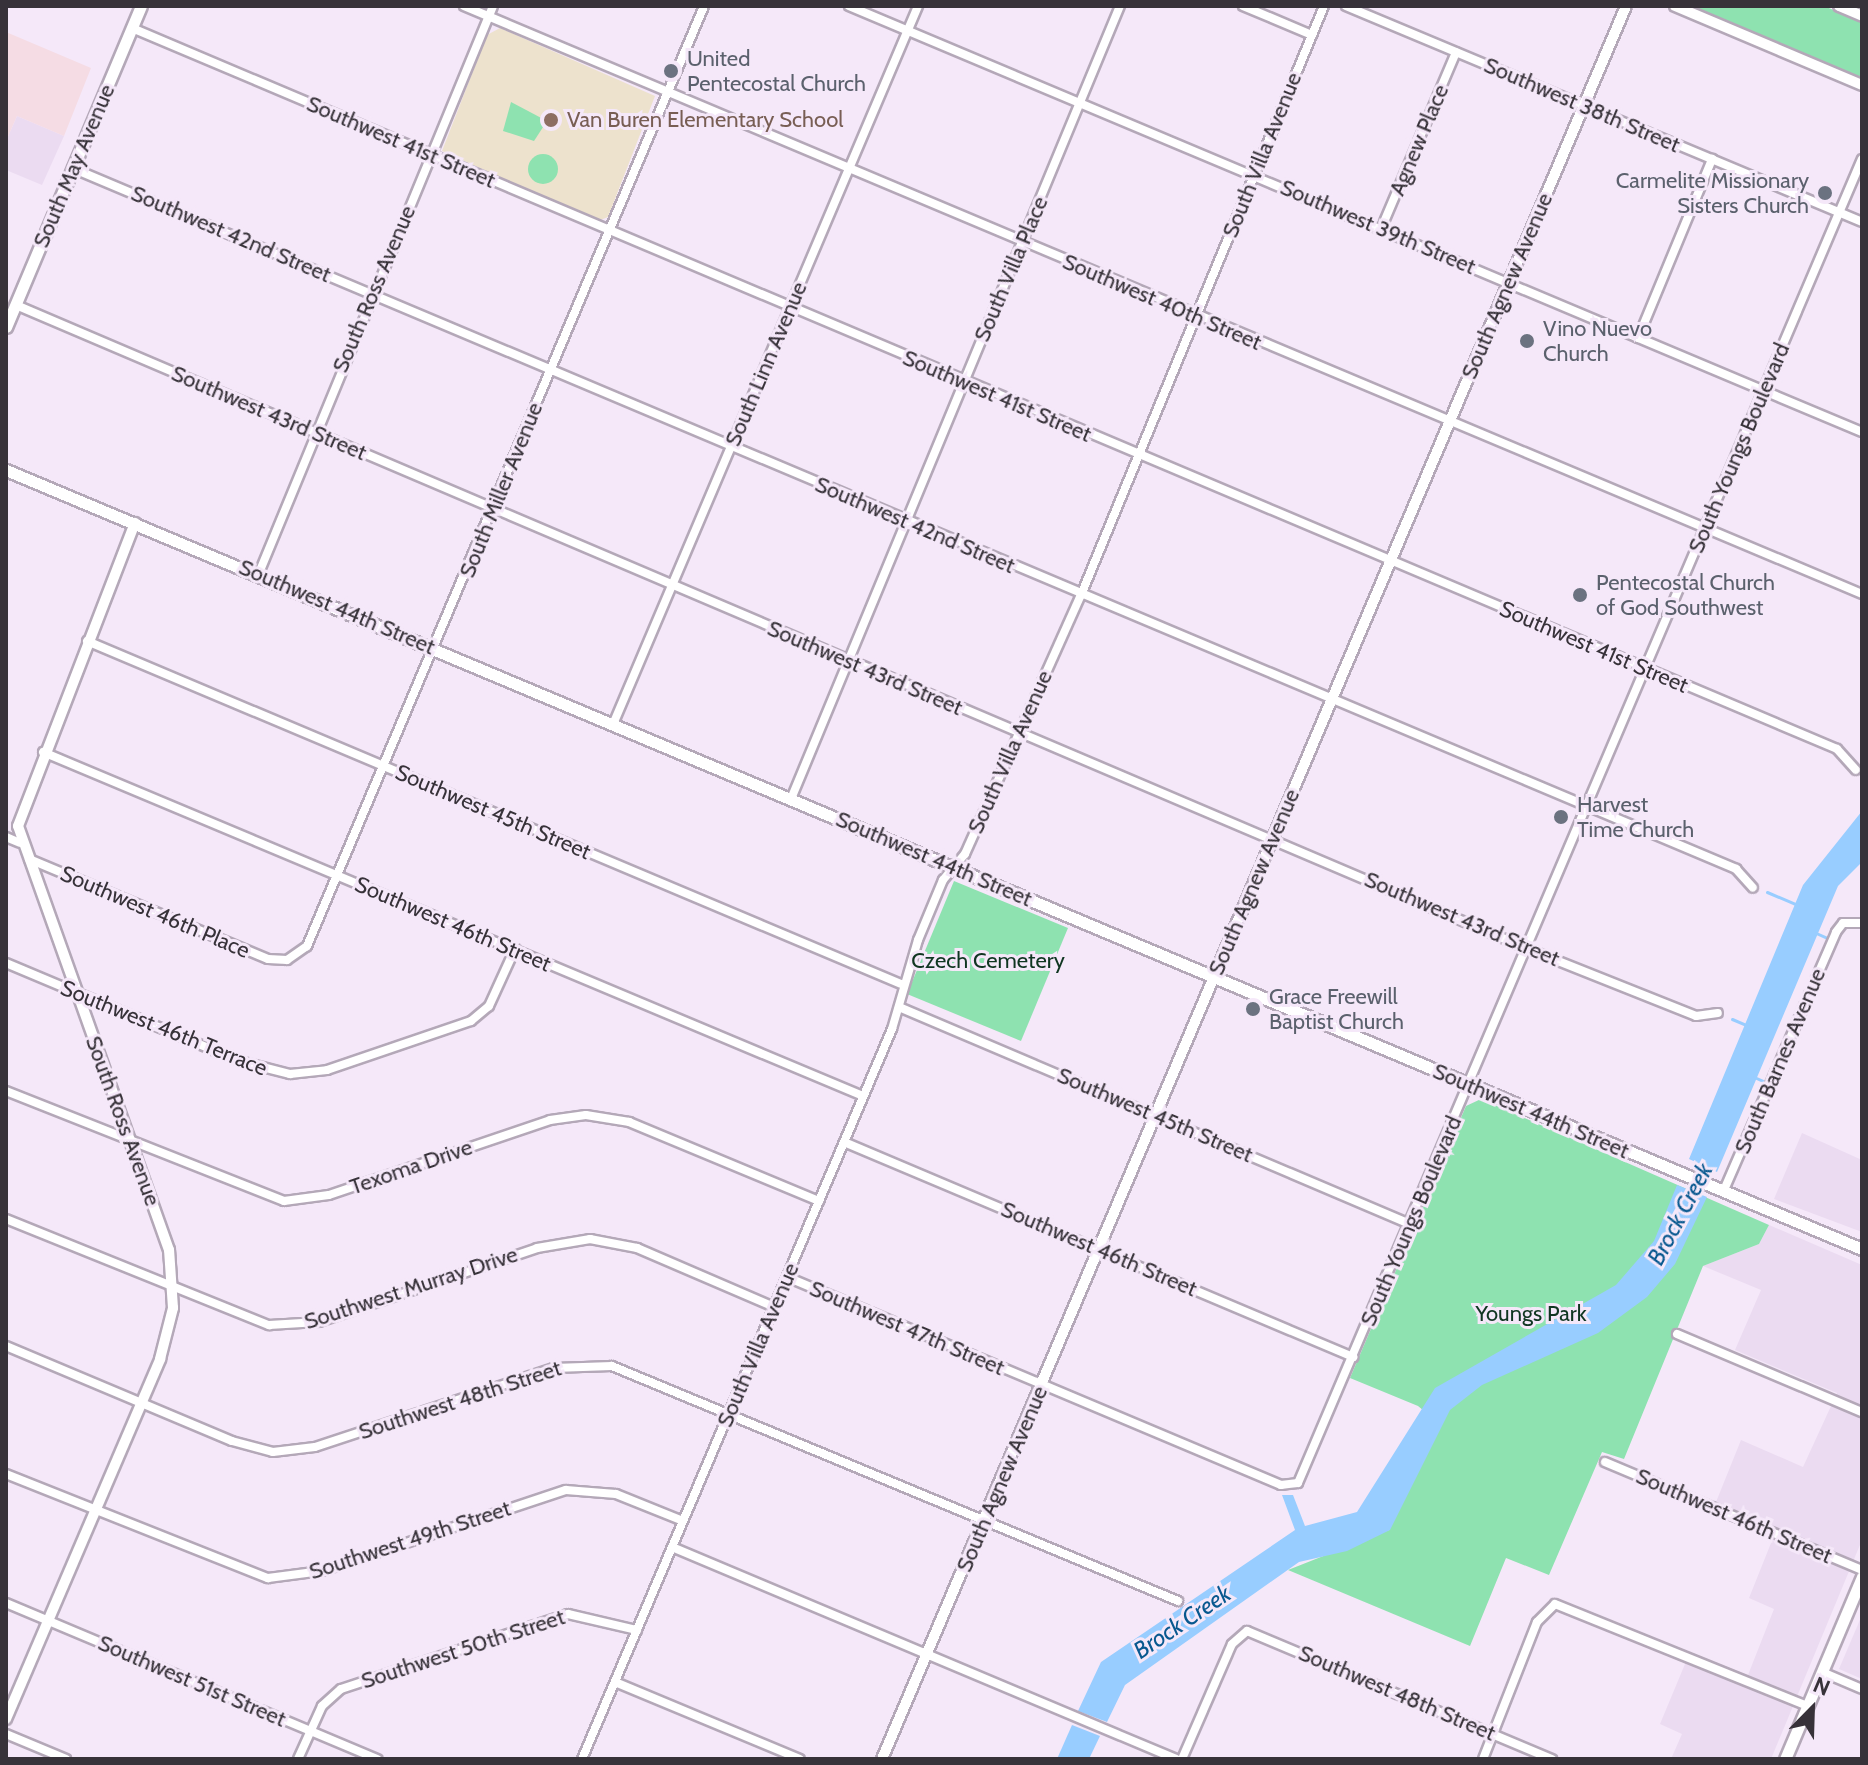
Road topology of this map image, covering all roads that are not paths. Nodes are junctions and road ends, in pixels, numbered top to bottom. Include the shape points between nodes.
1 (141, 6) edge
2 (464, 6) edge
3 (493, 6) edge
4 (704, 6) edge
5 (849, 6) edge
6 (918, 6) edge
7 (1120, 6) edge
8 (1243, 6) edge
9 (1324, 6) edge
10 (1346, 6) edge
11 (1626, 6) edge
12 (1675, 6) edge
13 (1839, 6) edge
14 (1862, 16) edge
15 (489, 17) junction
16 (132, 28) junction
17 (907, 32) junction
18 (1312, 35) junction
19 (1456, 52) junction
20 (1862, 85) edge
21 (667, 93) junction
22 (1080, 103) junction
23 (1583, 105) junction
24 (430, 154) junction
25 (1712, 159) junction
26 (1862, 159) edge
27 (72, 168) junction
28 (847, 171) junction
29 (1253, 174) junction
30 (1840, 212) junction
31 (1862, 222) edge
32 (1381, 229) junction
33 (610, 230) junction
34 (1023, 244) junction
35 (1509, 282) junction
36 (372, 293) junction
37 (16, 305) junction
38 (790, 309) junction
39 (1197, 316) junction
40 (6, 327) edge
41 (1638, 338) junction
42 (550, 369) junction
43 (962, 382) junction
44 (1762, 391) junction
45 (1450, 421) junction
46 (1862, 432) edge
47 (315, 433) junction
48 (730, 448) junction
49 (1139, 455) junction
50 (6, 470) edge
51 (495, 510) junction
52 (907, 521) junction
53 (135, 523) junction
54 (1706, 529) junction
55 (1391, 559) junction
56 (259, 573) junction
57 (673, 586) junction
58 (1862, 594) edge
59 (1081, 595) junction
60 (86, 641) junction
61 (435, 648) junction
62 (846, 661) junction
63 (1646, 670) junction
64 (1333, 698) junction
65 (614, 722) junction
66 (1017, 731) junction
67 (43, 752) junction
68 (383, 766) junction
69 (1856, 770) dead end
70 (791, 799) junction
71 (1587, 808) junction
72 (6, 837) edge
73 (1274, 837) junction
74 (20, 843) junction
75 (29, 859) junction
76 (955, 867) junction
77 (338, 875) junction
78 (1753, 888) dead end
79 (1862, 923) edge
80 (515, 949) junction
81 (1528, 949) junction
82 (282, 960) joint
83 (6, 963) edge
84 (1213, 977) junction
85 (901, 984) junction
86 (78, 994) junction
87 (899, 1007) junction
88 (1718, 1013) dead end
89 (1472, 1085) junction
90 (6, 1091) edge
91 (863, 1096) junction
92 (1155, 1114) junction
93 (844, 1142) junction
94 (130, 1144) junction
95 (1724, 1190) junction
96 (819, 1201) junction
97 (6, 1219) edge
98 (1410, 1224) junction
99 (1098, 1249) junction
100 (1862, 1249) edge
101 (787, 1277) junction
102 (174, 1290) junction
103 (774, 1307) junction
104 (1677, 1334) dead end
105 (6, 1346) edge
106 (1353, 1357) junction
107 (1042, 1384) junction
108 (139, 1402) junction
109 (730, 1412) junction
110 (1862, 1412) edge
111 (1605, 1462) dead end
112 (6, 1474) edge
113 (1294, 1486) joint
114 (93, 1511) junction
115 (985, 1519) junction
116 (683, 1521) junction
117 (672, 1547) junction
118 (1862, 1570) edge
119 (1862, 1577) edge
120 (1178, 1601) dead end
121 (6, 1603) edge
122 (46, 1620) junction
123 (637, 1630) junction
124 (927, 1653) junction
125 (1822, 1672) junction
126 (615, 1682) junction
127 (1862, 1689) edge
128 (1807, 1706) junction
129 (6, 1719) edge
130 (310, 1731) junction
131 (6, 1734) edge
132 (1492, 1734) junction
133 (66, 1759) edge
134 (298, 1759) edge
135 (378, 1759) edge
136 (582, 1759) edge
137 (800, 1759) edge
138 (882, 1759) edge
139 (1179, 1759) edge
140 (1483, 1759) edge
141 (1552, 1759) edge
142 (1785, 1759) edge

1 - 16 main road, South May Avenue
2 - 15 street, Southwest 40th Street
3 - 15 street, South Ross Avenue
4 - 21 street, South Miller Avenue
5 - 17 street, Southwest 39th Street
6 - 17 street, South Linn Avenue
7 - 22 street, South Villa Place
8 - 18 street
9 - 18 street, South Villa Avenue
10 - 19 street, Southwest 38th Street
11 - 23 street, South Agnew Avenue
12 - 20 street
13 - 14 street
15 - 21 street, Southwest 40th Street
15 - 24 street, South Ross Avenue
16 - 24 street, Southwest 41st Street
16 - 27 main road, South May Avenue
17 - 22 street, Southwest 39th Street
17 - 28 street, South Linn Avenue
18 - 29 street, South Villa Avenue
19 - 23 street, Southwest 38th Street
19 - 32 street, Agnew Place
21 - 28 street, Southwest 40th Street
21 - 33 street, South Miller Avenue
22 - 29 street, Southwest 39th Street
22 - 34 street, South Villa Place
23 - 25 street, Southwest 38th Street
23 - 35 street, South Agnew Avenue
24 - 33 street, Southwest 41st Street
24 - 36 street, South Ross Avenue
25 - 30 street, Southwest 38th Street
25 - 41 street
26 - 30 street, South Youngs Boulevard
27 - 36 street, Southwest 42nd Street
27 - 37 main road, South May Avenue
28 - 34 street, Southwest 40th Street
28 - 38 street, South Linn Avenue
29 - 32 street, Southwest 39th Street
29 - 39 street, South Villa Avenue
30 - 31 street, Southwest 38th Street
30 - 44 street, South Youngs Boulevard
32 - 35 street, Southwest 39th Street
33 - 38 street, Southwest 41st Street
33 - 42 street, South Miller Avenue
34 - 39 street, Southwest 40th Street
34 - 43 street, South Villa Place
35 - 41 street, Southwest 39th Street
35 - 45 street, South Agnew Avenue
36 - 42 street, Southwest 42nd Street
36 - 47 street, South Ross Avenue
37 - 40 main road, South May Avenue
37 - 47 street, Southwest 43rd Street
38 - 43 street, Southwest 41st Street
38 - 48 street, South Linn Avenue
39 - 45 street, Southwest 40th Street
39 - 49 street, South Villa Avenue
41 - 44 street, Southwest 39th Street
42 - 48 street, Southwest 42nd Street
42 - 51 street, South Miller Avenue
43 - 49 street, Southwest 41st Street
43 - 52 street, South Villa Place
44 - 46 street, Southwest 39th Street
44 - 54 street, South Youngs Boulevard
45 - 54 street, Southwest 40th Street
45 - 55 street, South Agnew Avenue
47 - 51 street, Southwest 43rd Street
47 - 56 street, South Ross Avenue
48 - 52 street, Southwest 42nd Street
48 - 57 street, South Linn Avenue
49 - 55 street, Southwest 41st Street
49 - 59 street, South Villa Avenue
50 - 53 main road, Southwest 44th Street
51 - 57 street, Southwest 43rd Street
51 - 61 street, South Miller Avenue
52 - 59 street, Southwest 42nd Street
52 - 62 street, South Villa Place
53 - 56 main road, Southwest 44th Street
53 - 60 street
54 - 58 street, Southwest 40th Street
54 - 63 street, South Youngs Boulevard
55 - 63 street, Southwest 41st Street
55 - 64 street, South Agnew Avenue
56 - 61 main road, Southwest 44th Street
57 - 62 street, Southwest 43rd Street
57 - 65 street, South Linn Avenue
59 - 64 street, Southwest 42nd Street
59 - 66 street, South Villa Avenue
60 - 67 street
60 - 68 street, Southwest 45th Street
61 - 65 main road, Southwest 44th Street
61 - 68 street, South Miller Avenue
62 - 66 street, Southwest 43rd Street
62 - 70 street, South Villa Place
63 - 69 street, Southwest 41st Street via 1837,749
63 - 71 street, South Youngs Boulevard
64 - 71 street, Southwest 42nd Street
64 - 73 street, South Agnew Avenue
65 - 70 main road, Southwest 44th Street
66 - 73 street, Southwest 43rd Street
66 - 76 street, South Villa Avenue
67 - 74 street via 22,800
67 - 77 street, Southwest 46th Street
68 - 77 street, South Miller Avenue
68 - 85 street, Southwest 45th Street
70 - 76 main road, Southwest 44th Street
71 - 78 street, Southwest 42nd Street via 1736,869
71 - 81 street, South Youngs Boulevard
72 - 74 street
73 - 81 street, Southwest 43rd Street
73 - 84 street, South Agnew Avenue
74 - 75 street, South Ross Avenue
75 - 82 street, Southwest 46th Place
75 - 86 street, South Ross Avenue
76 - 84 main road, Southwest 44th Street
76 - 85 street, South Villa Avenue
77 - 80 street, Southwest 46th Street
77 - 82 street, South Miller Avenue via 307,946
79 - 95 street, South Barnes Avenue via 1843,923 1836,932
80 - 86 street, Southwest 46th Terrace via 489,1006 471,1021 305,1074 257,1068
80 - 91 street, Southwest 46th Street
81 - 88 street, Southwest 43rd Street via 1696,1016
81 - 89 street, South Youngs Boulevard
83 - 86 street, Southwest 46th Terrace
84 - 89 main road, Southwest 44th Street
84 - 92 street, South Agnew Avenue
85 - 87 street, South Villa Avenue
86 - 94 street, South Ross Avenue
87 - 91 street, South Villa Avenue
87 - 92 street, Southwest 45th Street
89 - 95 main road, Southwest 44th Street
89 - 98 street, South Youngs Boulevard
90 - 94 street, Texoma Drive
91 - 93 street, South Villa Avenue
92 - 98 street, Southwest 45th Street
92 - 99 street, South Agnew Avenue
93 - 96 street, South Villa Avenue
93 - 99 street, Southwest 46th Street
94 - 96 street, Texoma Drive via 245,1191 296,1201 550,1120 600,1116
94 - 102 street, South Ross Avenue via 169,1250
95 - 100 main road, Southwest 44th Street
96 - 101 street, South Villa Avenue
97 - 102 street, Southwest Murray Drive
98 - 106 street, South Youngs Boulevard
99 - 106 street, Southwest 46th Street
99 - 107 street, South Agnew Avenue
101 - 103 street, South Villa Avenue
101 - 107 street, Southwest 47th Street
102 - 103 street, Southwest Murray Drive via 253,1322 302,1325 554,1243 590,1239 637,1248
102 - 108 street, South Ross Avenue via 164,1348
103 - 109 street, South Villa Avenue
104 - 110 street
105 - 108 street, Southwest 48th Street
106 - 113 street, South Youngs Boulevard
107 - 113 street, Southwest 47th Street
107 - 115 street, South Agnew Avenue
108 - 109 street, Southwest 48th Street via 273,1452 315,1447 568,1365 627,1371
108 - 114 street, South Ross Avenue
109 - 115 street, Southwest 48th Street
109 - 116 street, South Villa Avenue
111 - 118 street, Southwest 46th Street
112 - 114 street, Southwest 49th Street
114 - 116 street, Southwest 49th Street via 236,1571 282,1578 566,1490 616,1494
114 - 122 street, South Ross Avenue
115 - 120 street, Southwest 48th Street
115 - 124 street, South Agnew Avenue
116 - 117 street, South Villa Avenue
117 - 123 street, South Villa Avenue
117 - 124 street
119 - 125 main road
121 - 122 street, Southwest 51st Street
122 - 129 street, South Ross Avenue
122 - 130 street, Southwest 51st Street
123 - 126 street, South Villa Avenue
123 - 130 street, Southwest 50th Street via 589,1614 557,1616 336,1691
124 - 138 street, South Agnew Avenue
124 - 139 street
125 - 127 street
125 - 128 main road
126 - 136 street, South Villa Avenue
126 - 137 street
128 - 132 street via 1572,1608 1550,1606
128 - 142 main road
130 - 134 street
130 - 135 street, Southwest 51st Street
131 - 133 street
132 - 139 street, Southwest 48th Street via 1241,1632
132 - 140 street
132 - 141 street, Southwest 48th Street

